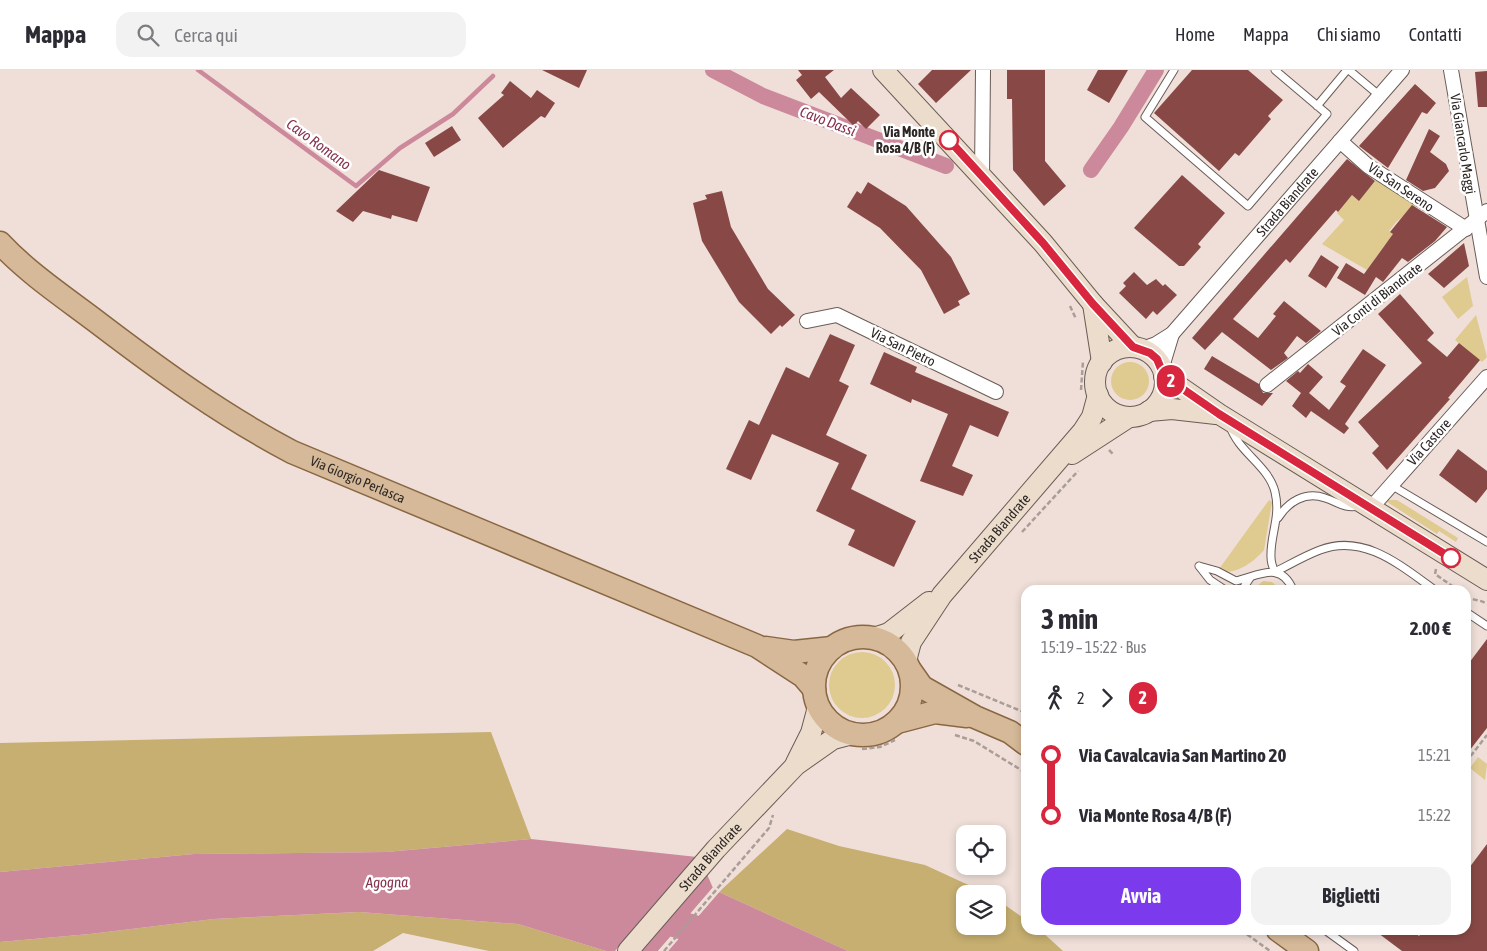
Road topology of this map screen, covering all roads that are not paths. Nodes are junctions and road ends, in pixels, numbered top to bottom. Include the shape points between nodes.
1 (883, 70) edge
2 (983, 70) edge
3 (1174, 70) edge
4 (1275, 70) edge
5 (1348, 70) edge
6 (1402, 70) edge
7 (1451, 70) edge
8 (1380, 96) junction
9 (1317, 106) junction
10 (1340, 141) junction
11 (982, 176) junction
12 (1487, 211) edge
13 (1471, 225) junction
14 (0, 243) edge
15 (1487, 277) edge
16 (1093, 304) junction
17 (807, 321) dead end
18 (1172, 334) junction
19 (1137, 348) junction
20 (1092, 359) junction
21 (1163, 372) junction
22 (1487, 377) edge
23 (1267, 385) dead end
24 (996, 392) dead end
25 (1089, 396) junction
26 (1148, 411) junction
27 (1129, 416) junction
28 (1223, 416) junction
29 (1057, 463) junction
30 (1391, 485) junction
31 (1369, 506) junction
32 (1278, 518) junction
33 (1487, 542) edge
34 (1271, 558) junction
35 (1275, 572) junction
36 (1258, 574) junction
37 (1250, 578) junction
38 (1486, 579) edge
39 (1218, 585) edge
40 (1245, 585) edge
41 (1290, 585) edge
42 (1428, 585) edge
43 (942, 595) junction
44 (1471, 615) edge
45 (1487, 626) edge
46 (874, 638) junction
47 (757, 646) junction
48 (832, 648) junction
49 (908, 665) junction
50 (816, 698) junction
51 (976, 717) junction
52 (899, 729) junction
53 (1021, 738) edge
54 (854, 742) junction
55 (796, 765) junction
56 (1285, 935) edge
57 (1332, 935) edge
58 (628, 951) edge
59 (1307, 951) edge
60 (1354, 951) edge

1 - 11 main road
2 - 11 street
3 - 9 lane via 1145,117 1248,206 1327,114
4 - 9 lane
5 - 8 lane
5 - 9 lane
6 - 8 street, Strada Biandrate
7 - 13 street, Via Giancarlo Maggi
8 - 10 street, Strada Biandrate
10 - 13 street, Via San Sereno via 1368,166
10 - 18 street, Strada Biandrate
11 - 16 main road
12 - 13 street, Via Conti di Biandrate
13 - 15 street, Via Giancarlo Maggi
13 - 23 street, Via Conti di Biandrate
14 - 47 main road, Via Giorgio Perlasca via 48,285 182,386 242,426 284,448
16 - 19 main road
16 - 20 main road
17 - 24 street, Via San Pietro via 837,315
18 - 19 street, Strada Biandrate via 1156,344
18 - 21 street, Strada Biandrate
19 - 20 main road via 1115,350
19 - 21 main road via 1157,359
20 - 25 main road via 1096,378
21 - 26 main road via 1162,396
21 - 28 main road
22 - 30 street, Via Castore
25 - 27 main road via 1110,410
25 - 29 main road, Strada Biandrate via 1092,416
26 - 27 main road
26 - 28 main road via 1172,409
27 - 29 main road, Strada Biandrate
28 - 31 main road
28 - 32 lane via 1238,444 1266,475 1275,491
29 - 43 main road, Strada Biandrate
30 - 31 street, Via Castore
30 - 33 lane
31 - 32 lane via 1351,508 1325,497 1312,496 1296,499
31 - 38 main road
32 - 34 lane
34 - 35 lane
34 - 36 lane
35 - 36 lane
35 - 41 lane
35 - 42 lane via 1321,549 1348,544 1366,547 1390,559
36 - 37 lane
37 - 39 lane via 1236,581 1199,566
37 - 40 lane
43 - 46 main road, Strada Biandrate via 889,633
43 - 49 main road, Strada Biandrate via 911,642
44 - 45 lane
46 - 48 main road via 844,640
46 - 49 main road via 892,646
47 - 48 main road, Via Giorgio Perlasca via 794,652
47 - 50 main road, Via Giorgio Perlasca via 803,676
48 - 50 main road via 818,666
49 - 51 main road via 922,687
49 - 52 main road via 913,684
50 - 54 main road via 827,720
50 - 55 main road, Strada Biandrate via 812,733
51 - 52 main road via 936,712
51 - 53 main road
52 - 54 main road
54 - 55 main road, Strada Biandrate via 833,739
55 - 58 main road, Strada Biandrate via 716,849
56 - 59 main road
57 - 60 lane

